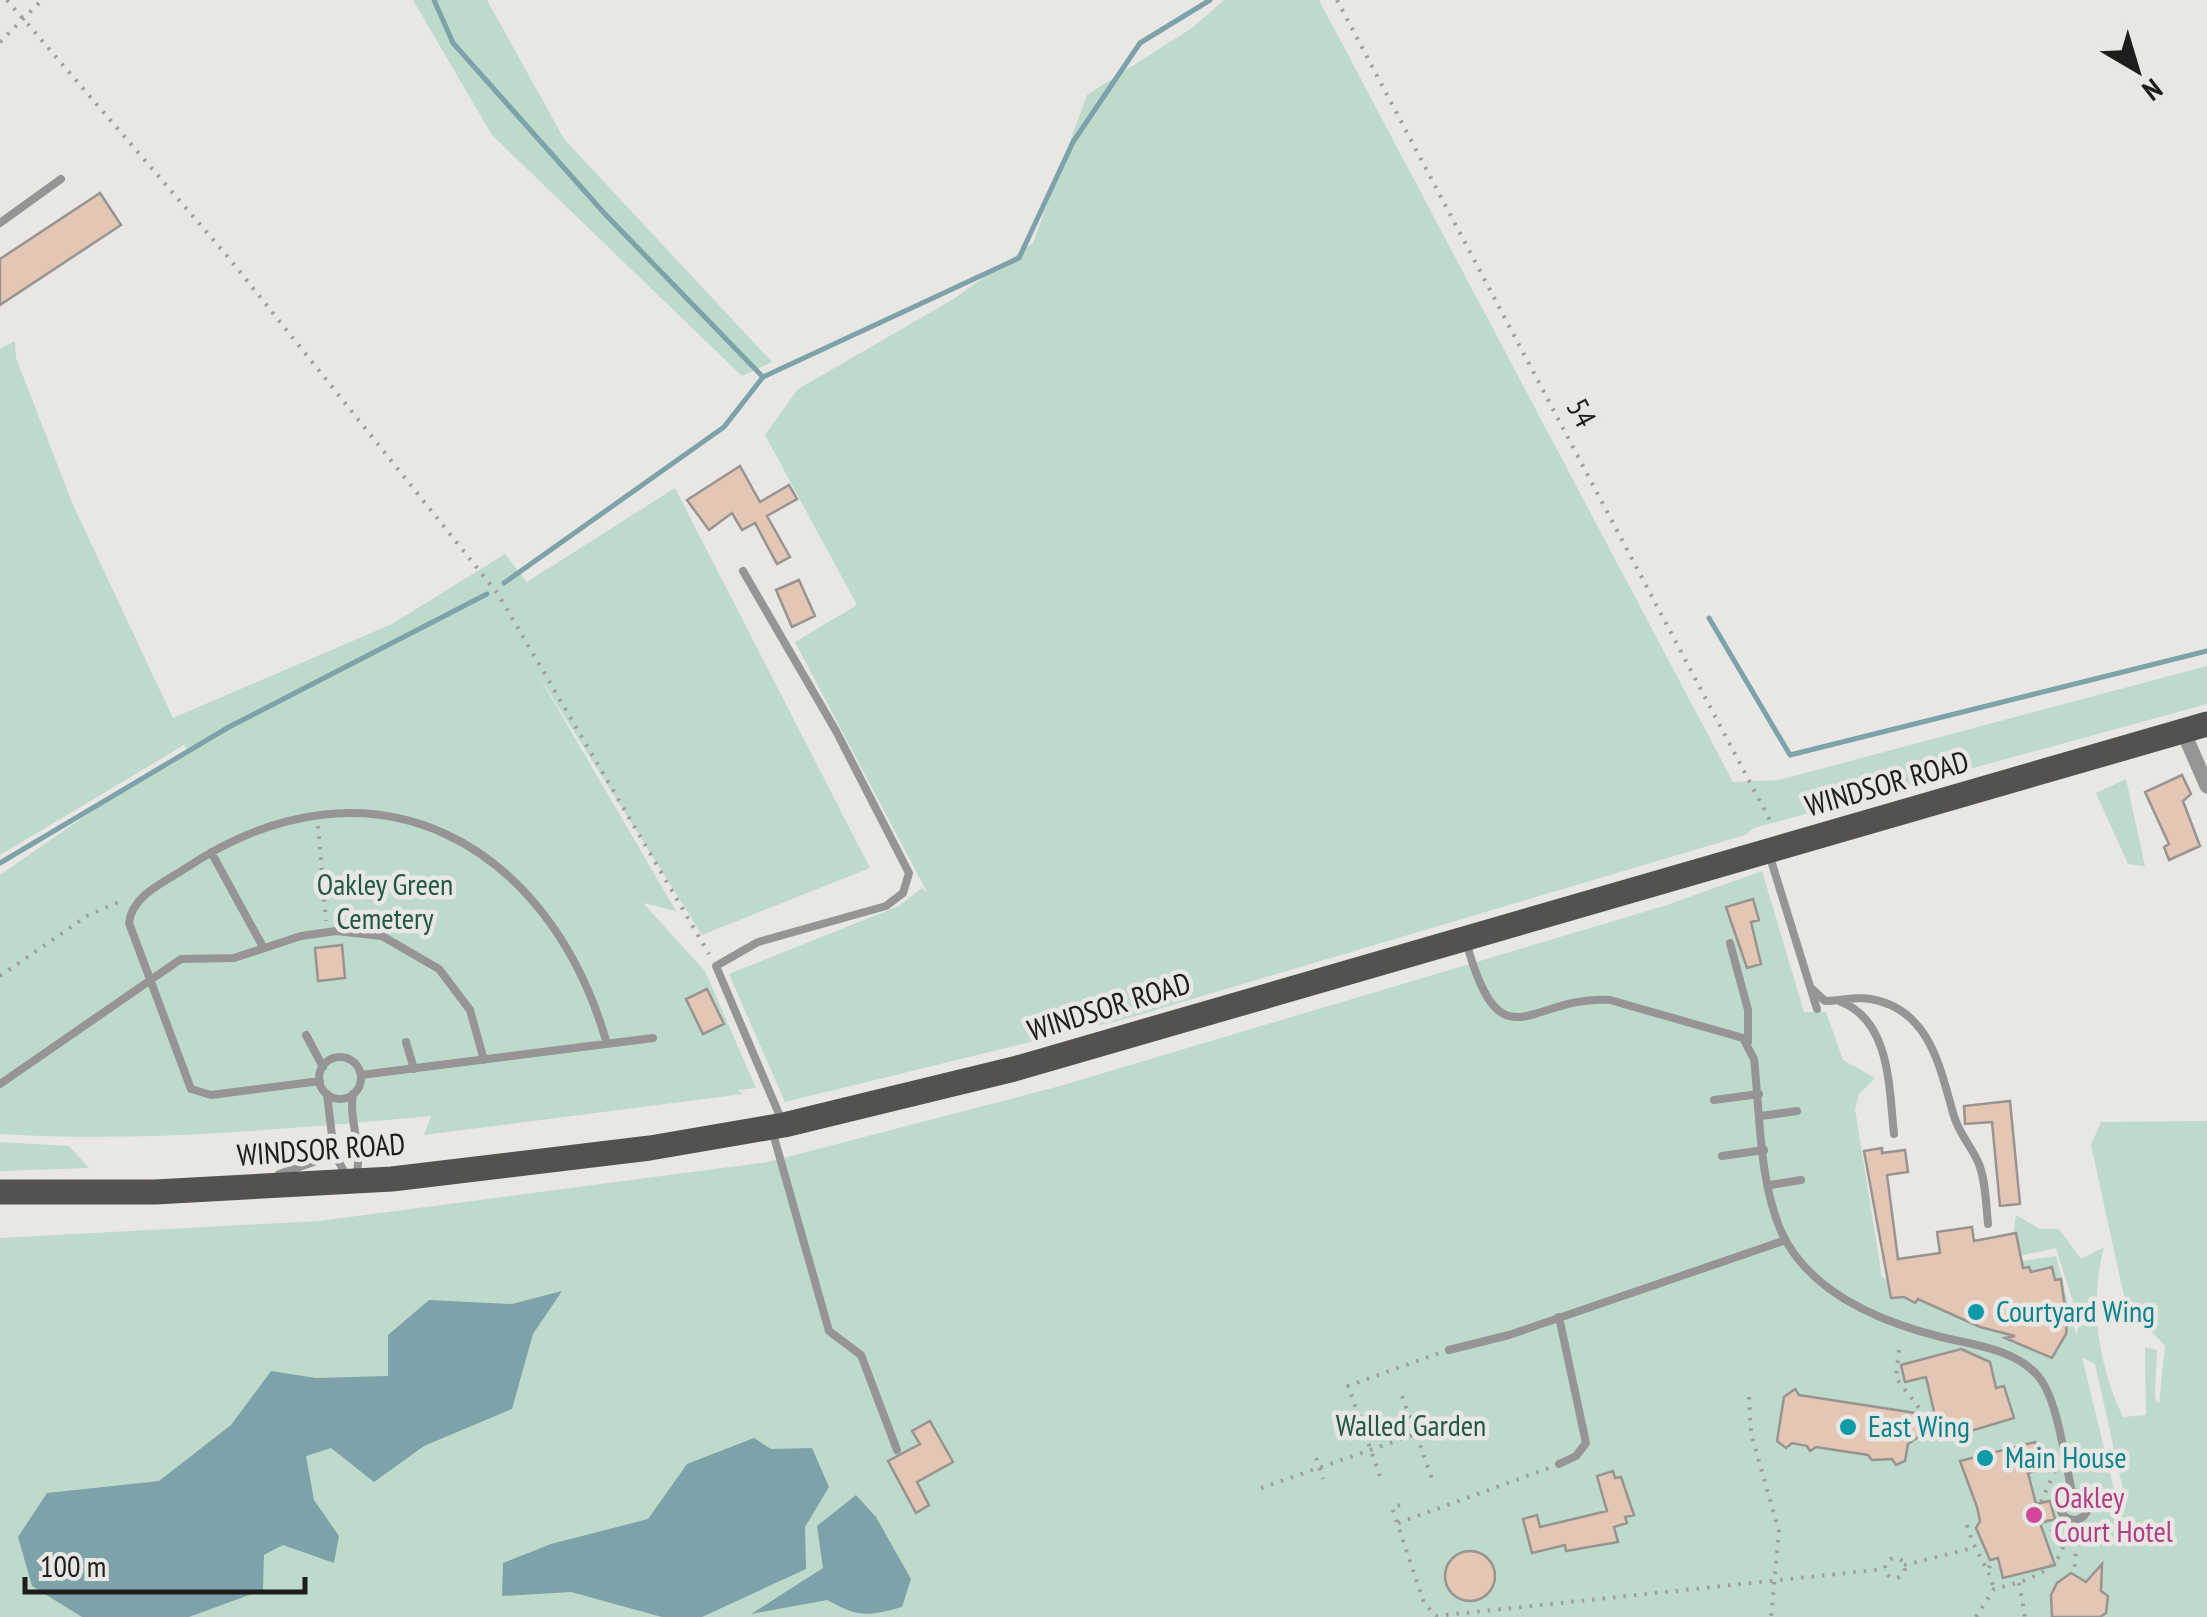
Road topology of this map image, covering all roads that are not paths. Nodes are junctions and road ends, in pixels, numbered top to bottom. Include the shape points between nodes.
1 (61, 179) dead end
2 (0, 223) edge
3 (743, 571) dead end
4 (2195, 728) edge
5 (2207, 786) edge
6 (1777, 850) junction
7 (211, 852) junction
8 (1465, 936) junction
9 (1730, 943) dead end
10 (263, 947) junction
11 (150, 981) junction
12 (1811, 988) junction
13 (1837, 1001) junction
14 (1817, 1009) dead end
15 (306, 1036) dead end
16 (653, 1038) dead end
17 (406, 1042) dead end
18 (1748, 1042) junction
19 (607, 1044) junction
20 (484, 1060) junction
21 (322, 1067) junction
22 (414, 1069) junction
23 (361, 1076) junction
24 (320, 1081) junction
25 (0, 1084) edge
26 (327, 1094) junction
27 (354, 1094) junction
28 (1758, 1094) junction
29 (1714, 1100) dead end
30 (1797, 1112) dead end
31 (1761, 1116) junction
32 (778, 1126) junction
33 (1894, 1134) dead end
34 (333, 1139) junction
35 (1764, 1150) junction
36 (1722, 1156) dead end
37 (1801, 1180) dead end
38 (353, 1182) junction
39 (1770, 1184) junction
40 (232, 1189) junction
41 (0, 1192) edge
42 (1988, 1224) dead end
43 (1786, 1240) junction
44 (1559, 1317) junction
45 (1449, 1350) road end
46 (897, 1450) dead end
47 (1558, 1464) road end
48 (2072, 1492) dead end

1 - 2 lane
3 - 32 lane via 909,872 904,893 886,906 758,942 716,966
4 - 5 street
4 - 6 main road, WINDSOR ROAD
6 - 8 main road, WINDSOR ROAD
6 - 12 lane
7 - 10 lane
7 - 11 lane via 130,911
7 - 19 lane via 256,829 317,814 414,824 470,846 507,872 565,940 589,986
8 - 18 lane via 1485,996 1509,1016 1610,1000 1733,1032
8 - 32 main road, WINDSOR ROAD via 983,1078
9 - 18 lane via 1748,1010
10 - 11 lane via 234,958 181,959
10 - 20 lane via 327,931 382,936 439,969 470,1010
11 - 24 lane via 195,1092
11 - 25 lane
12 - 13 lane via 1820,999
12 - 14 lane
13 - 33 lane via 1864,1017 1881,1046
13 - 42 lane via 1885,1004 1930,1042 1944,1068 1957,1124 1978,1163
15 - 21 lane
16 - 19 lane
17 - 22 lane
18 - 28 lane
19 - 20 lane
20 - 22 lane
21 - 23 lane via 344,1058
21 - 24 lane
22 - 23 lane
23 - 27 lane
24 - 26 lane
26 - 27 lane
26 - 34 lane
27 - 38 lane via 360,1156
28 - 29 lane
28 - 31 lane
30 - 31 lane
31 - 35 lane
32 - 38 main road, WINDSOR ROAD via 589,1156
32 - 46 lane via 829,1331 861,1355
34 - 38 lane via 337,1161
34 - 40 lane via 306,1166
35 - 36 lane
35 - 39 lane
37 - 39 lane
38 - 40 main road, WINDSOR ROAD
39 - 43 lane
40 - 41 main road, WINDSOR ROAD
43 - 44 lane
43 - 48 lane via 1868,1314 2006,1354 2034,1372 2050,1397
44 - 45 lane
44 - 47 lane via 1586,1442

